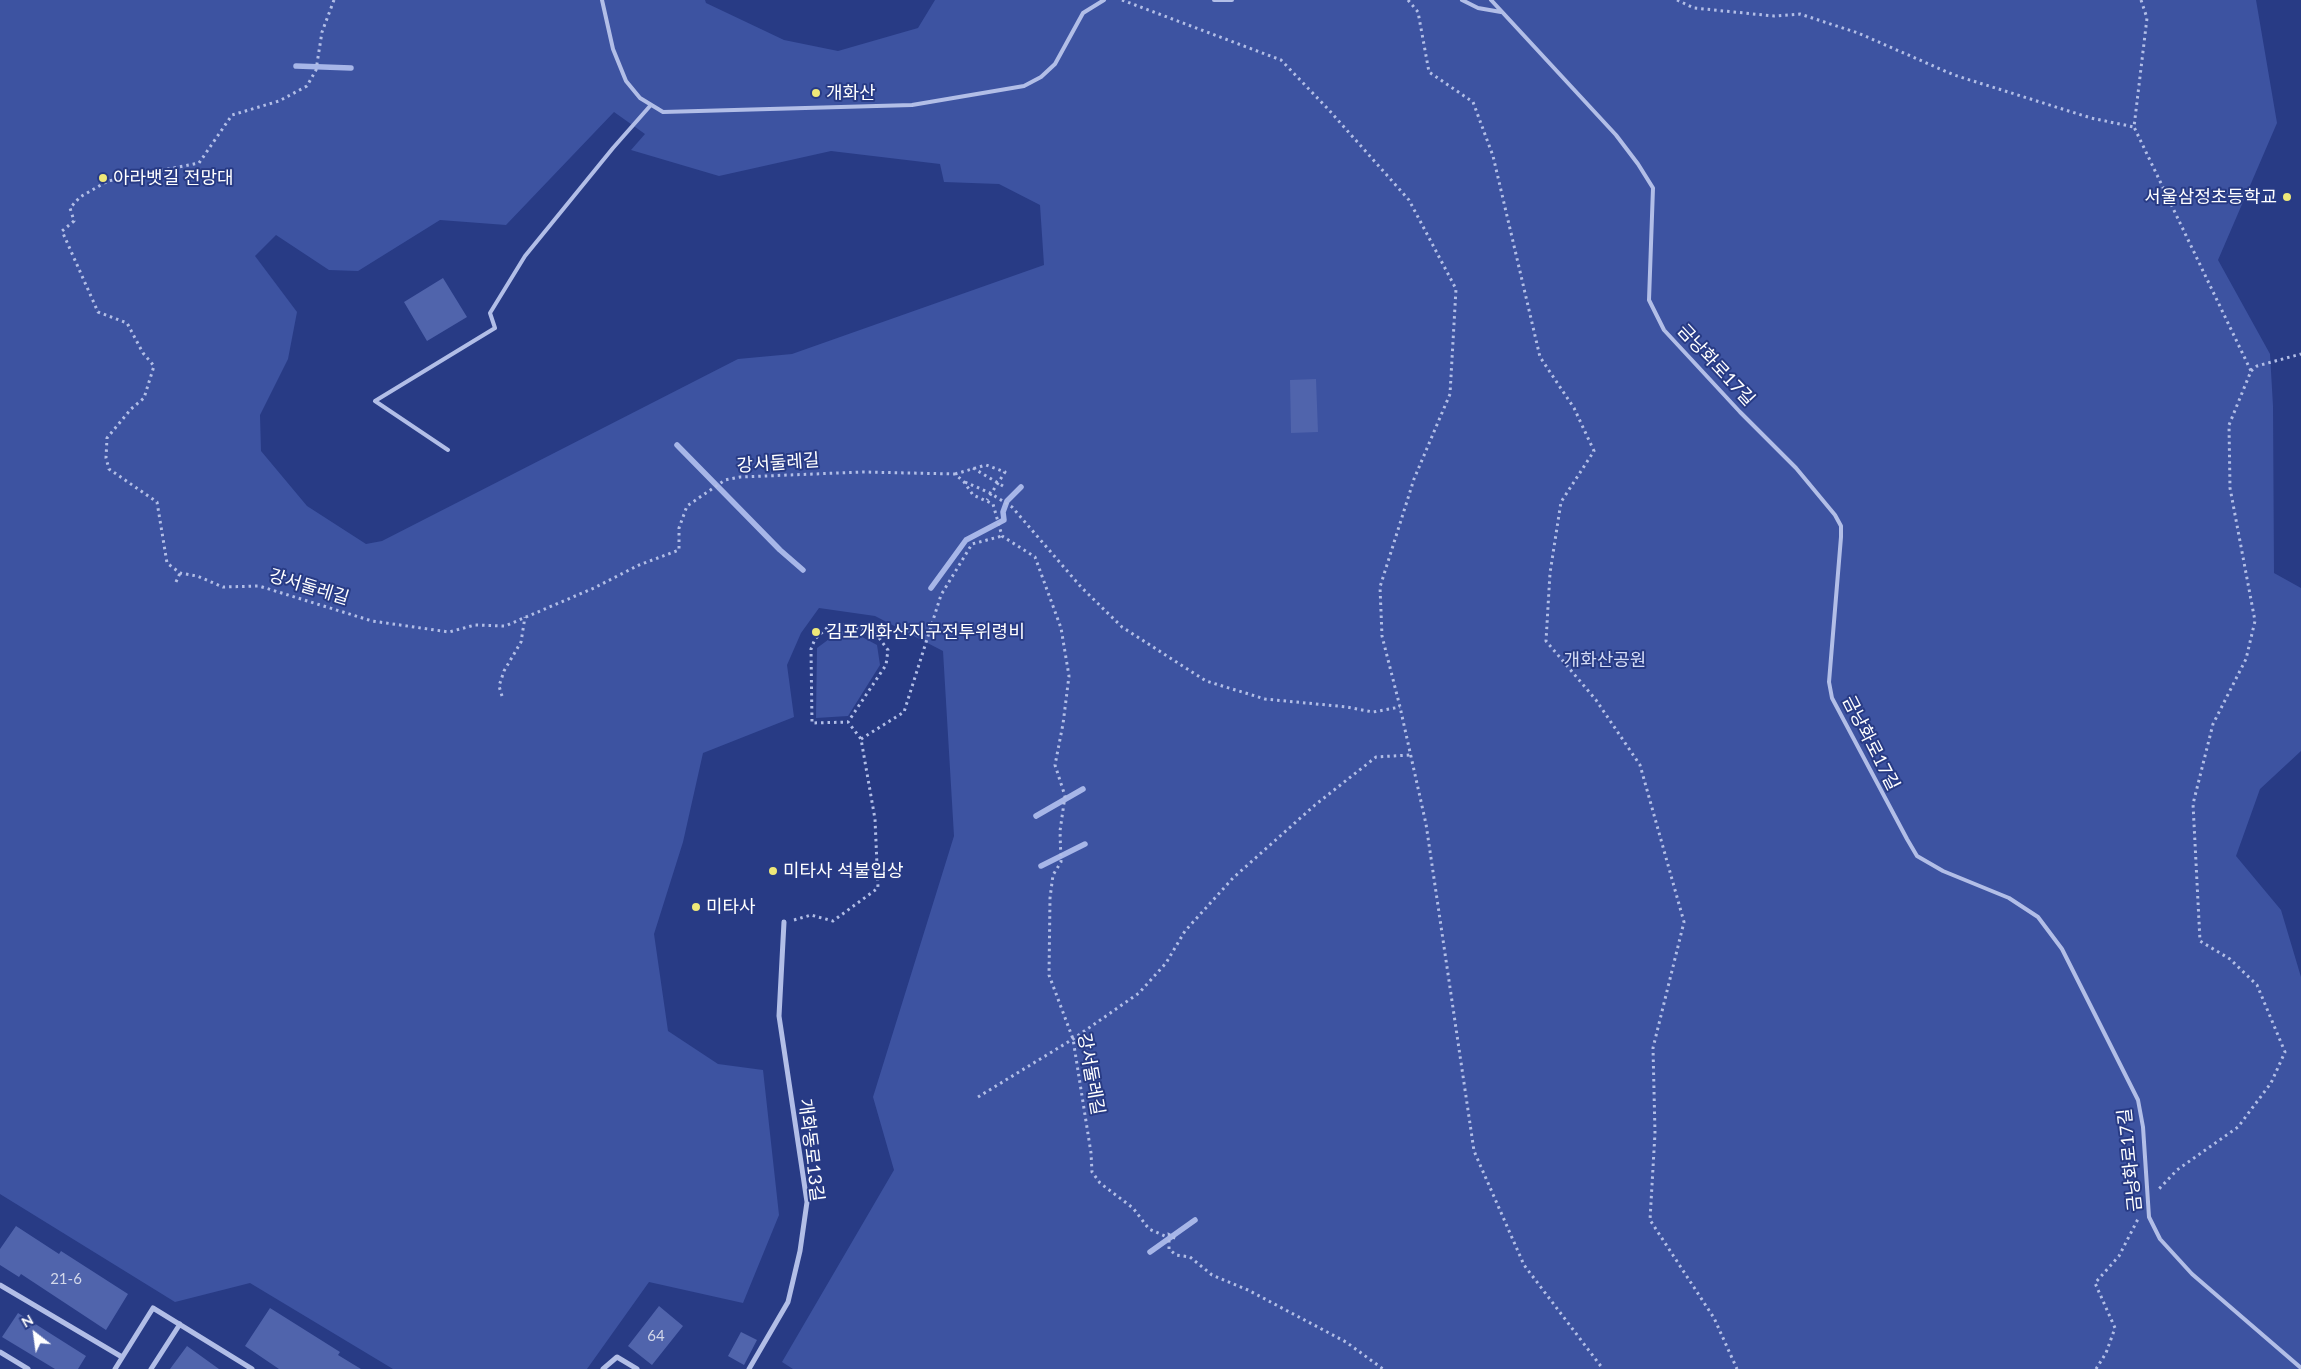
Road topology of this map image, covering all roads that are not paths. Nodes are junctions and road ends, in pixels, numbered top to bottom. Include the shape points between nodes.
1 (602, 0) edge
2 (1104, 0) edge
3 (1214, 0) edge
4 (1232, 0) edge
5 (1462, 0) edge
6 (1491, 0) edge
7 (1501, 12) junction
8 (650, 106) junction
9 (448, 450) dead end
10 (784, 922) road end
11 (0, 1285) edge
12 (180, 1324) junction
13 (0, 1352) edge
14 (122, 1357) junction
15 (2301, 1368) edge
16 (28, 1369) edge
17 (115, 1369) edge
18 (151, 1369) edge
19 (252, 1369) edge
20 (603, 1369) edge
21 (637, 1369) edge
22 (749, 1369) edge

1 - 8 lane via 619,66 631,90
2 - 8 lane via 1082,13 1055,64 1024,86 912,105 663,112
3 - 4 lane
5 - 7 lane via 1478,8
6 - 7 lane, 금낭화로17길
7 - 15 lane, 금낭화로17길 via 1616,135 1653,188 1649,300 1664,330 1796,468 1835,515 1841,537 1829,682 1832,698 1917,856 1943,871 2009,898 2038,917 2062,949 2138,1100 2150,1217 2160,1239 2192,1274
8 - 9 lane via 524,256 490,313 495,328 375,401
10 - 22 street, 개화동로13길 via 779,1016 806,1202 800,1251 788,1302
11 - 14 street
12 - 14 street via 153,1308
12 - 18 street
12 - 19 street
13 - 16 street
14 - 17 street
20 - 21 street via 617,1357

